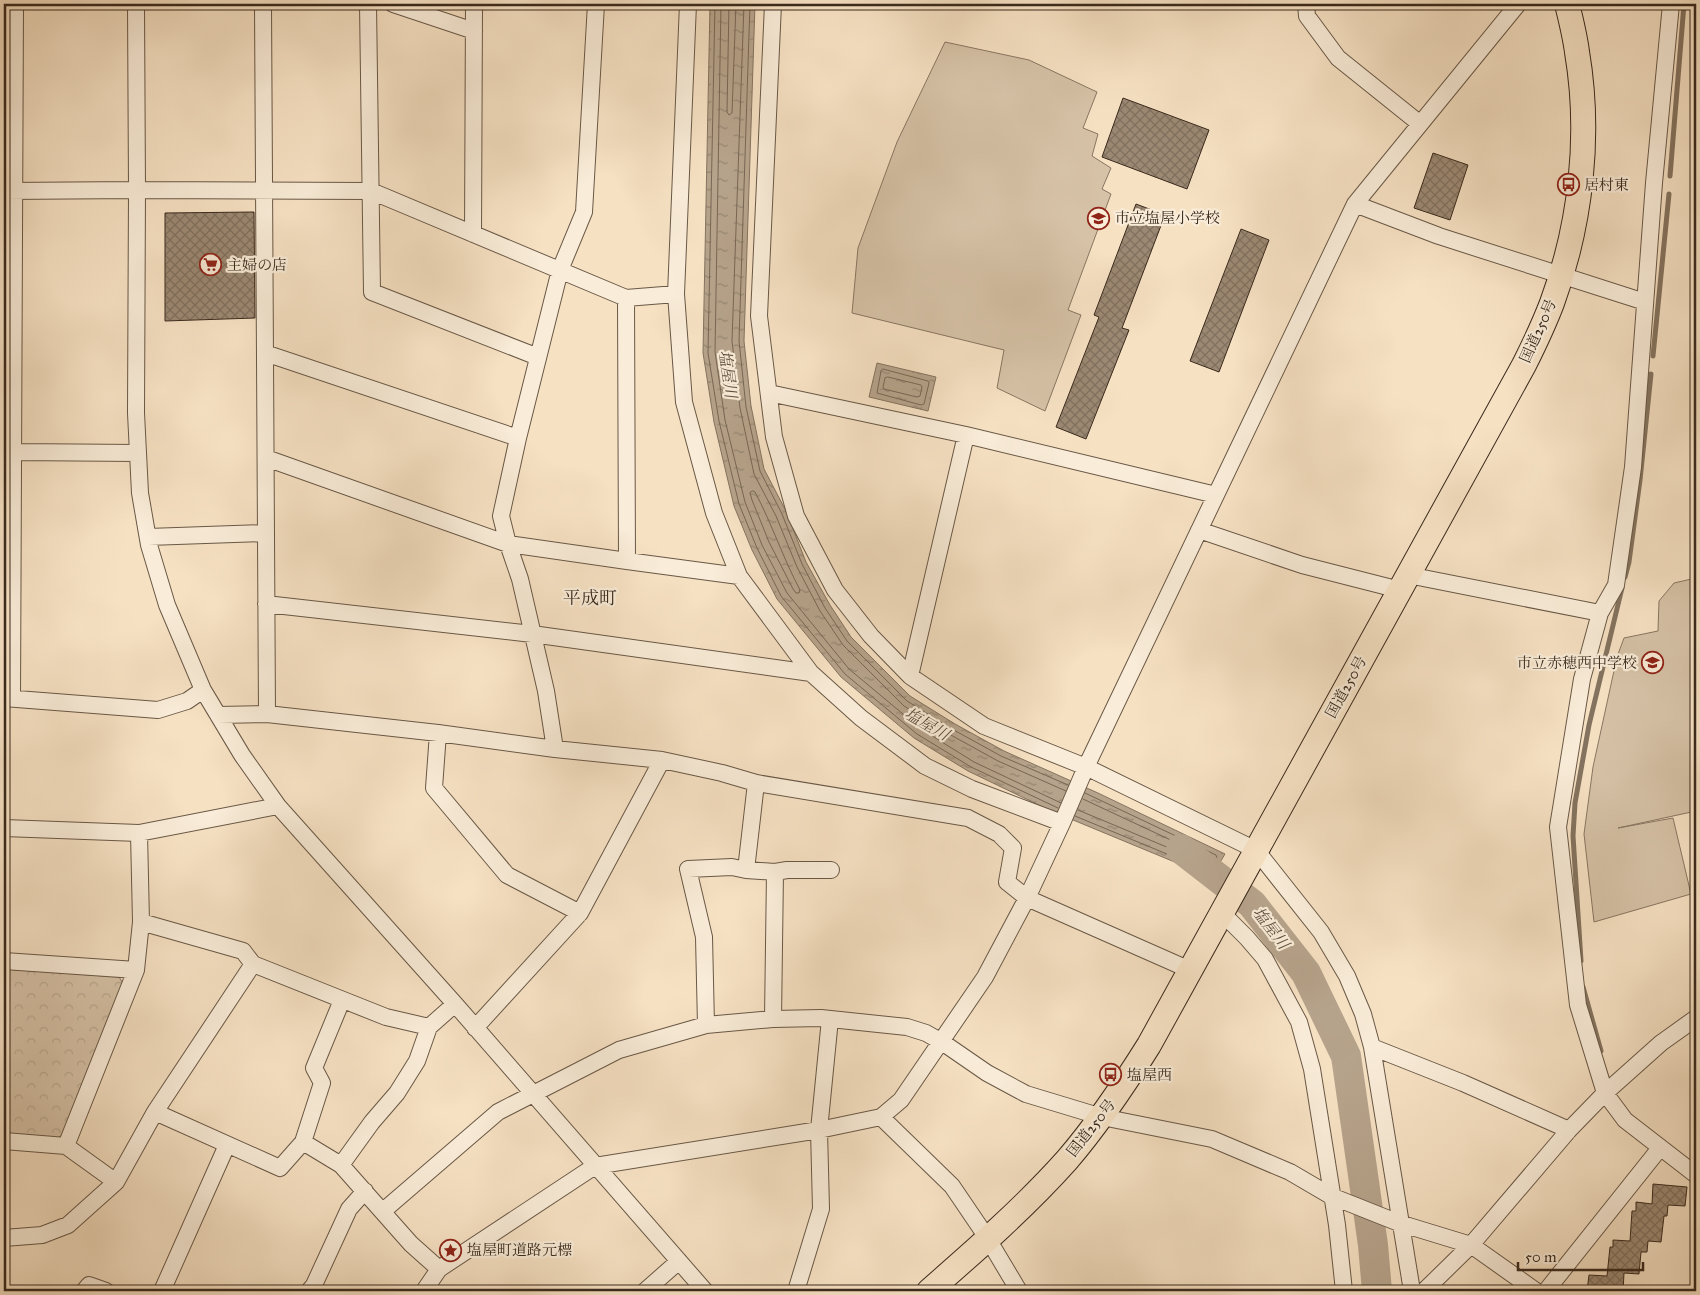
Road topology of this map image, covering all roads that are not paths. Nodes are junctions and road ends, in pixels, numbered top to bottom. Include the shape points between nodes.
1 (15, 4) edge
2 (136, 4) edge
3 (263, 4) edge
4 (368, 4) edge
5 (393, 4) edge
6 (474, 4) edge
7 (596, 4) edge
8 (688, 4) edge
9 (773, 4) edge
10 (1306, 4) edge
11 (1518, 4) edge
12 (1567, 4) edge
13 (1671, 4) edge
14 (474, 31) junction
15 (1419, 123) junction
16 (138, 190) junction
17 (9, 191) edge
18 (264, 191) junction
19 (371, 191) junction
20 (1355, 204) junction
21 (473, 234) junction
22 (560, 270) junction
23 (1561, 275) junction
24 (9, 293) edge
25 (676, 294) junction
26 (626, 298) junction
27 (1645, 302) junction
28 (265, 353) junction
29 (538, 356) junction
30 (769, 392) junction
31 (966, 434) junction
32 (518, 438) junction
33 (13, 452) junction
34 (138, 453) junction
35 (266, 458) junction
36 (1216, 495) junction
37 (1199, 530) junction
38 (266, 533) junction
39 (148, 537) junction
40 (508, 544) junction
41 (626, 561) junction
42 (739, 576) junction
43 (1404, 583) junction
44 (266, 604) junction
45 (1600, 613) junction
46 (532, 634) junction
47 (811, 673) junction
48 (910, 676) junction
49 (203, 690) junction
50 (8, 698) edge
51 (267, 714) junction
52 (218, 715) junction
53 (438, 733) junction
54 (555, 749) junction
55 (662, 760) junction
56 (1086, 767) junction
57 (756, 783) junction
58 (278, 806) junction
59 (1062, 824) junction
60 (4, 828) edge
61 (139, 834) junction
62 (1256, 850) junction
63 (746, 870) junction
64 (830, 870) dead end
65 (775, 872) junction
66 (1027, 898) junction
67 (580, 913) junction
68 (1222, 913) junction
69 (141, 922) junction
70 (4, 961) edge
71 (253, 964) junction
72 (136, 970) junction
73 (1190, 970) junction
74 (342, 1000) junction
75 (455, 1004) junction
76 (830, 1018) junction
77 (1696, 1018) edge
78 (773, 1019) junction
79 (706, 1025) junction
80 (429, 1027) junction
81 (475, 1028) junction
82 (942, 1042) junction
83 (1372, 1047) junction
84 (1606, 1093) junction
85 (534, 1095) junction
86 (155, 1112) junction
87 (881, 1117) junction
88 (1102, 1117) junction
89 (819, 1130) junction
90 (1569, 1130) junction
91 (4, 1141) edge
92 (303, 1142) junction
93 (227, 1145) junction
94 (66, 1146) junction
95 (1660, 1148) junction
96 (341, 1165) junction
97 (595, 1166) junction
98 (1696, 1175) edge
99 (116, 1182) junction
100 (365, 1191) junction
101 (1331, 1196) junction
102 (383, 1211) junction
103 (1400, 1223) junction
104 (4, 1238) edge
105 (988, 1239) junction
106 (1471, 1245) junction
107 (679, 1261) junction
108 (439, 1269) junction
109 (84, 1291) edge
110 (106, 1291) edge
111 (162, 1291) edge
112 (309, 1291) edge
113 (424, 1291) edge
114 (645, 1291) edge
115 (705, 1291) edge
116 (796, 1291) edge
117 (929, 1291) edge
118 (1019, 1291) edge
119 (1344, 1291) edge
120 (1412, 1291) edge
121 (1424, 1291) edge
122 (1536, 1291) edge
123 (1546, 1291) edge

1 - 17 street
2 - 16 street
3 - 18 street
4 - 19 street
5 - 14 street
6 - 14 street
7 - 22 street via 584,212
8 - 25 street
9 - 30 street via 759,316
10 - 15 street via 1307,16 1338,58
11 - 15 street
12 - 23 highway, 国道250号 via 1577,52 1583,124 1578,200
13 - 27 street
14 - 21 street
15 - 20 street
16 - 17 street
16 - 18 street
16 - 34 street
17 - 24 street
18 - 19 street
18 - 28 street
19 - 21 street
19 - 29 street via 372,292
20 - 23 street via 1440,236
20 - 36 street
21 - 22 street
22 - 26 street
22 - 29 street
23 - 27 street
23 - 43 highway, 国道250号 via 1524,365
24 - 33 street
25 - 26 street
25 - 42 street via 684,402 714,512
26 - 41 street
27 - 45 street via 1633,467 1616,585
28 - 32 street
28 - 35 street
29 - 32 street
30 - 31 street
30 - 48 street via 774,436 796,516 835,590 871,636
31 - 36 street
31 - 48 street
32 - 40 street via 501,516
33 - 34 street
33 - 50 street
34 - 39 street via 140,493
35 - 38 street
35 - 40 street
36 - 37 street
37 - 43 street via 1302,564
37 - 56 street
38 - 39 street
38 - 44 street
39 - 49 street via 168,605
40 - 41 street
40 - 46 street
41 - 42 street
42 - 47 street
43 - 45 street
43 - 62 highway, 国道250号
44 - 46 street
44 - 51 street
45 - 84 street via 1582,679 1558,828 1578,1005
46 - 47 street
46 - 54 street via 546,690
47 - 59 street via 861,718 925,766 972,789
48 - 56 street via 984,726
49 - 50 street via 186,701 158,710
49 - 52 street
51 - 52 street
51 - 53 street
52 - 58 street
53 - 54 street
53 - 67 street via 434,788 507,876
54 - 55 street
55 - 57 street
55 - 67 street
56 - 59 street
56 - 62 street
57 - 63 street
57 - 66 street via 968,818 999,834 1013,848 1006,882
58 - 61 street
58 - 75 street
59 - 66 street
60 - 61 street
61 - 69 street
62 - 68 highway, 国道250号
62 - 83 street via 1321,932 1347,976
63 - 65 street
63 - 79 street via 732,866 688,869 704,937
64 - 65 street
65 - 78 street
66 - 73 street
66 - 82 street via 986,977
67 - 81 street
68 - 73 highway, 国道250号
68 - 101 street via 1265,959 1299,1022 1312,1069
69 - 71 street via 243,951
69 - 72 street
70 - 72 street
71 - 74 street
71 - 86 street
72 - 94 street
73 - 88 highway, 国道250号 via 1149,1045
74 - 80 street via 386,1017
74 - 92 street via 314,1068 322,1083
75 - 80 street
75 - 81 street
76 - 78 street
76 - 82 street via 907,1027
76 - 89 street
77 - 84 street via 1661,1043
78 - 79 street
79 - 85 street via 619,1050
80 - 96 street via 417,1061 397,1093
81 - 85 street
82 - 87 street via 901,1100
82 - 88 street via 987,1074 1026,1094
83 - 90 street
83 - 103 street
84 - 90 street
84 - 95 street via 1625,1120
85 - 97 street
85 - 102 street via 498,1112
86 - 93 street
86 - 99 street
87 - 89 street
87 - 105 street via 952,1186
88 - 101 street via 1212,1139 1290,1172
88 - 105 highway, 国道250号 via 1068,1159
89 - 97 street
89 - 116 street via 820,1209
90 - 106 street
91 - 94 street
92 - 93 street via 280,1168
92 - 96 street
93 - 111 street
94 - 99 street
95 - 98 street
95 - 123 street
96 - 100 street
97 - 107 street
97 - 108 street
99 - 104 street via 68,1225 42,1235
100 - 102 street
100 - 112 street via 349,1209
101 - 103 street
101 - 119 street
102 - 108 street via 411,1244
103 - 106 street
103 - 120 street
105 - 117 highway, 国道250号
105 - 118 street
106 - 121 street
106 - 122 street
107 - 114 street
107 - 115 street
108 - 113 street
109 - 110 street via 89,1285

